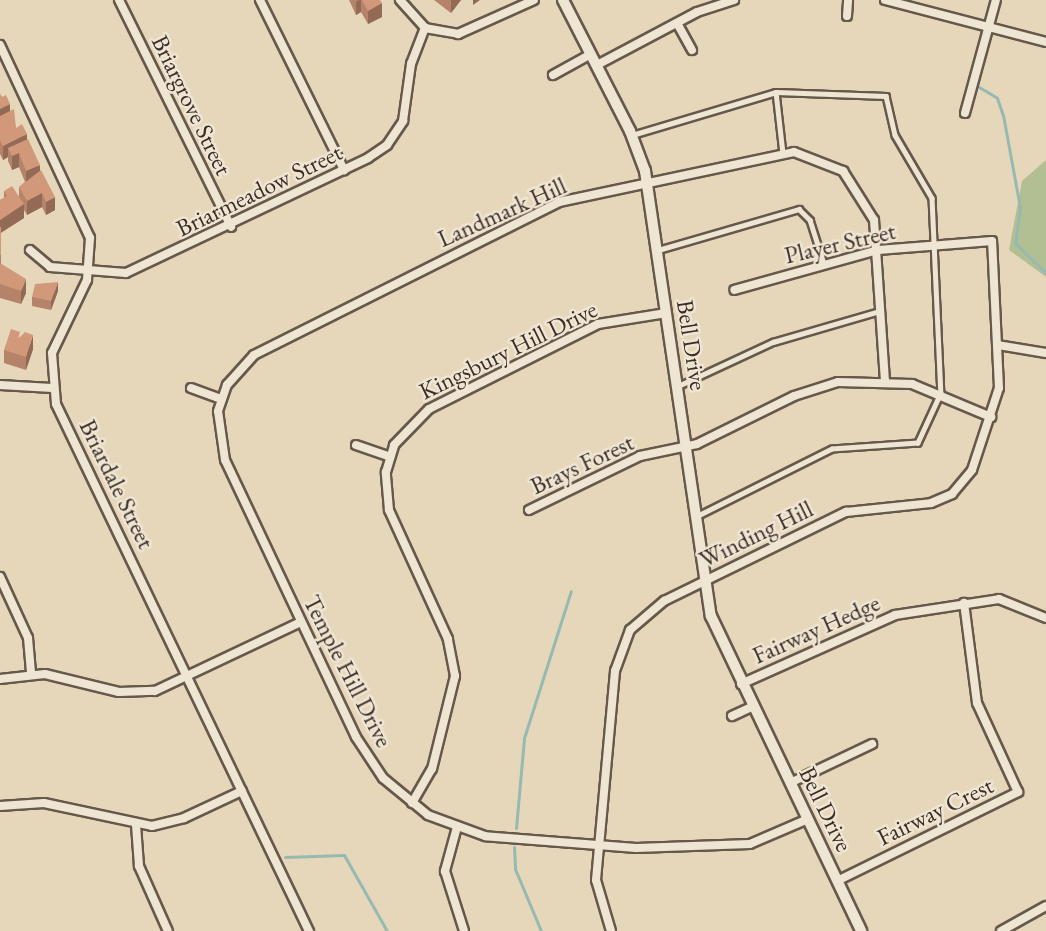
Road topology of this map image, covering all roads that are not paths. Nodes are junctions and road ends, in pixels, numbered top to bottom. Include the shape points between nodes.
1 (119, 0) edge
2 (260, 0) edge
3 (400, 0) edge
4 (534, 0) edge
5 (563, 0) edge
6 (731, 0) edge
7 (848, 0) edge
8 (885, 0) edge
9 (996, 0) edge
10 (847, 16) dead end
11 (677, 22) junction
12 (425, 28) junction
13 (988, 28) junction
14 (1046, 42) edge
15 (0, 45) edge
16 (692, 50) dead end
17 (591, 54) junction
18 (597, 65) junction
19 (553, 75) dead end
20 (776, 92) junction
21 (965, 113) dead end
22 (632, 135) junction
23 (783, 153) junction
24 (344, 170) junction
25 (647, 187) junction
26 (231, 227) junction
27 (992, 241) joint
28 (934, 245) junction
29 (30, 250) dead end
30 (658, 250) junction
31 (878, 250) junction
32 (824, 264) junction
33 (89, 273) junction
34 (734, 290) dead end
35 (880, 310) junction
36 (666, 312) junction
37 (998, 345) junction
38 (1046, 353) edge
39 (885, 380) junction
40 (0, 385) edge
41 (678, 386) junction
42 (52, 388) junction
43 (191, 388) dead end
44 (941, 393) junction
45 (221, 399) junction
46 (991, 417) junction
47 (356, 445) dead end
48 (686, 447) junction
49 (390, 457) junction
50 (529, 510) dead end
51 (696, 518) junction
52 (0, 577) edge
53 (705, 580) junction
54 (964, 603) junction
55 (1046, 618) edge
56 (301, 622) junction
57 (31, 674) junction
58 (187, 677) junction
59 (0, 679) edge
60 (741, 684) junction
61 (753, 706) junction
62 (732, 716) dead end
63 (872, 744) dead end
64 (790, 783) junction
65 (242, 791) junction
66 (412, 803) junction
67 (0, 806) edge
68 (808, 819) junction
69 (136, 825) junction
70 (457, 827) junction
71 (600, 845) junction
72 (837, 880) junction
73 (1046, 906) edge
74 (168, 931) edge
75 (309, 931) edge
76 (464, 931) edge
77 (611, 931) edge
78 (861, 931) edge
79 (1001, 931) edge

1 - 26 street, Briargrove Street
2 - 24 street
3 - 12 street
4 - 12 street via 458,34
5 - 17 street, Bell Drive
6 - 11 street
7 - 10 street
8 - 13 street
9 - 13 street
11 - 16 street
11 - 18 street
12 - 24 street, Briarmeadow Street via 396,134 375,154
13 - 14 street
13 - 21 street
15 - 33 street, Briardale Street via 86,221
17 - 18 street, Bell Drive
17 - 19 street
18 - 22 street, Bell Drive
20 - 22 lane
20 - 23 lane
20 - 28 lane via 886,96 895,135 932,198
22 - 25 street, Bell Drive
23 - 25 street, Landmark Hill
23 - 31 street, Landmark Hill via 828,161 861,191 874,220
24 - 26 street, Briarmeadow Street
25 - 30 street, Bell Drive
25 - 45 street, Landmark Hill via 559,202 254,355 234,375
26 - 33 street, Briarmeadow Street via 135,270
27 - 28 street, Player Street
27 - 37 street, Winding Hill
28 - 31 street, Player Street
28 - 44 lane
29 - 33 street, Briarmeadow Street via 50,267
30 - 32 lane via 799,209 810,220
30 - 36 street, Bell Drive
31 - 32 street, Player Street
31 - 35 street
32 - 34 street, Player Street
33 - 42 street, Briardale Street via 54,344
35 - 39 street
35 - 41 lane via 773,342
36 - 41 street, Bell Drive
36 - 49 street, Kingsbury Hill Drive via 598,324 429,409 405,428
37 - 38 street
37 - 46 street, Winding Hill via 999,388
39 - 44 street, Brays Forest
39 - 48 street, Brays Forest via 821,386
40 - 42 street
41 - 48 street, Bell Drive
42 - 58 street, Briardale Street
43 - 45 street
44 - 46 street, Brays Forest
44 - 51 lane via 918,443 832,449
45 - 56 street, Temple Hill Drive via 218,424 225,460
46 - 53 street, Winding Hill via 972,470 952,494 931,503 854,509
47 - 49 street
48 - 50 street, Brays Forest via 640,456
48 - 51 street, Bell Drive
49 - 66 street via 389,510 448,639 455,676 432,769
51 - 53 street, Bell Drive
52 - 57 street via 28,638
53 - 60 street, Bell Drive via 711,616
53 - 71 street, Winding Hill via 649,610 622,646
54 - 55 street, Fairway Hedge via 999,599
54 - 60 street, Fairway Hedge via 884,617
54 - 72 street, Fairway Crest via 977,703 1018,792
56 - 58 street
56 - 66 street, Temple Hill Drive via 367,757
57 - 58 street via 136,694
57 - 59 street
58 - 65 street, Briardale Street
60 - 61 street, Bell Drive
61 - 62 street
61 - 64 street, Bell Drive
63 - 64 street
64 - 68 street, Bell Drive
65 - 69 street via 168,824
65 - 75 street, Briardale Street
66 - 70 street, Temple Hill Drive
67 - 69 street via 44,803
68 - 71 street, Temple Hill Drive via 742,845
68 - 72 street, Bell Drive
69 - 74 street via 139,866
70 - 71 street, Temple Hill Drive via 504,838
70 - 76 street via 445,871
71 - 77 street, Winding Hill via 597,897
72 - 78 street, Bell Drive
73 - 79 street

